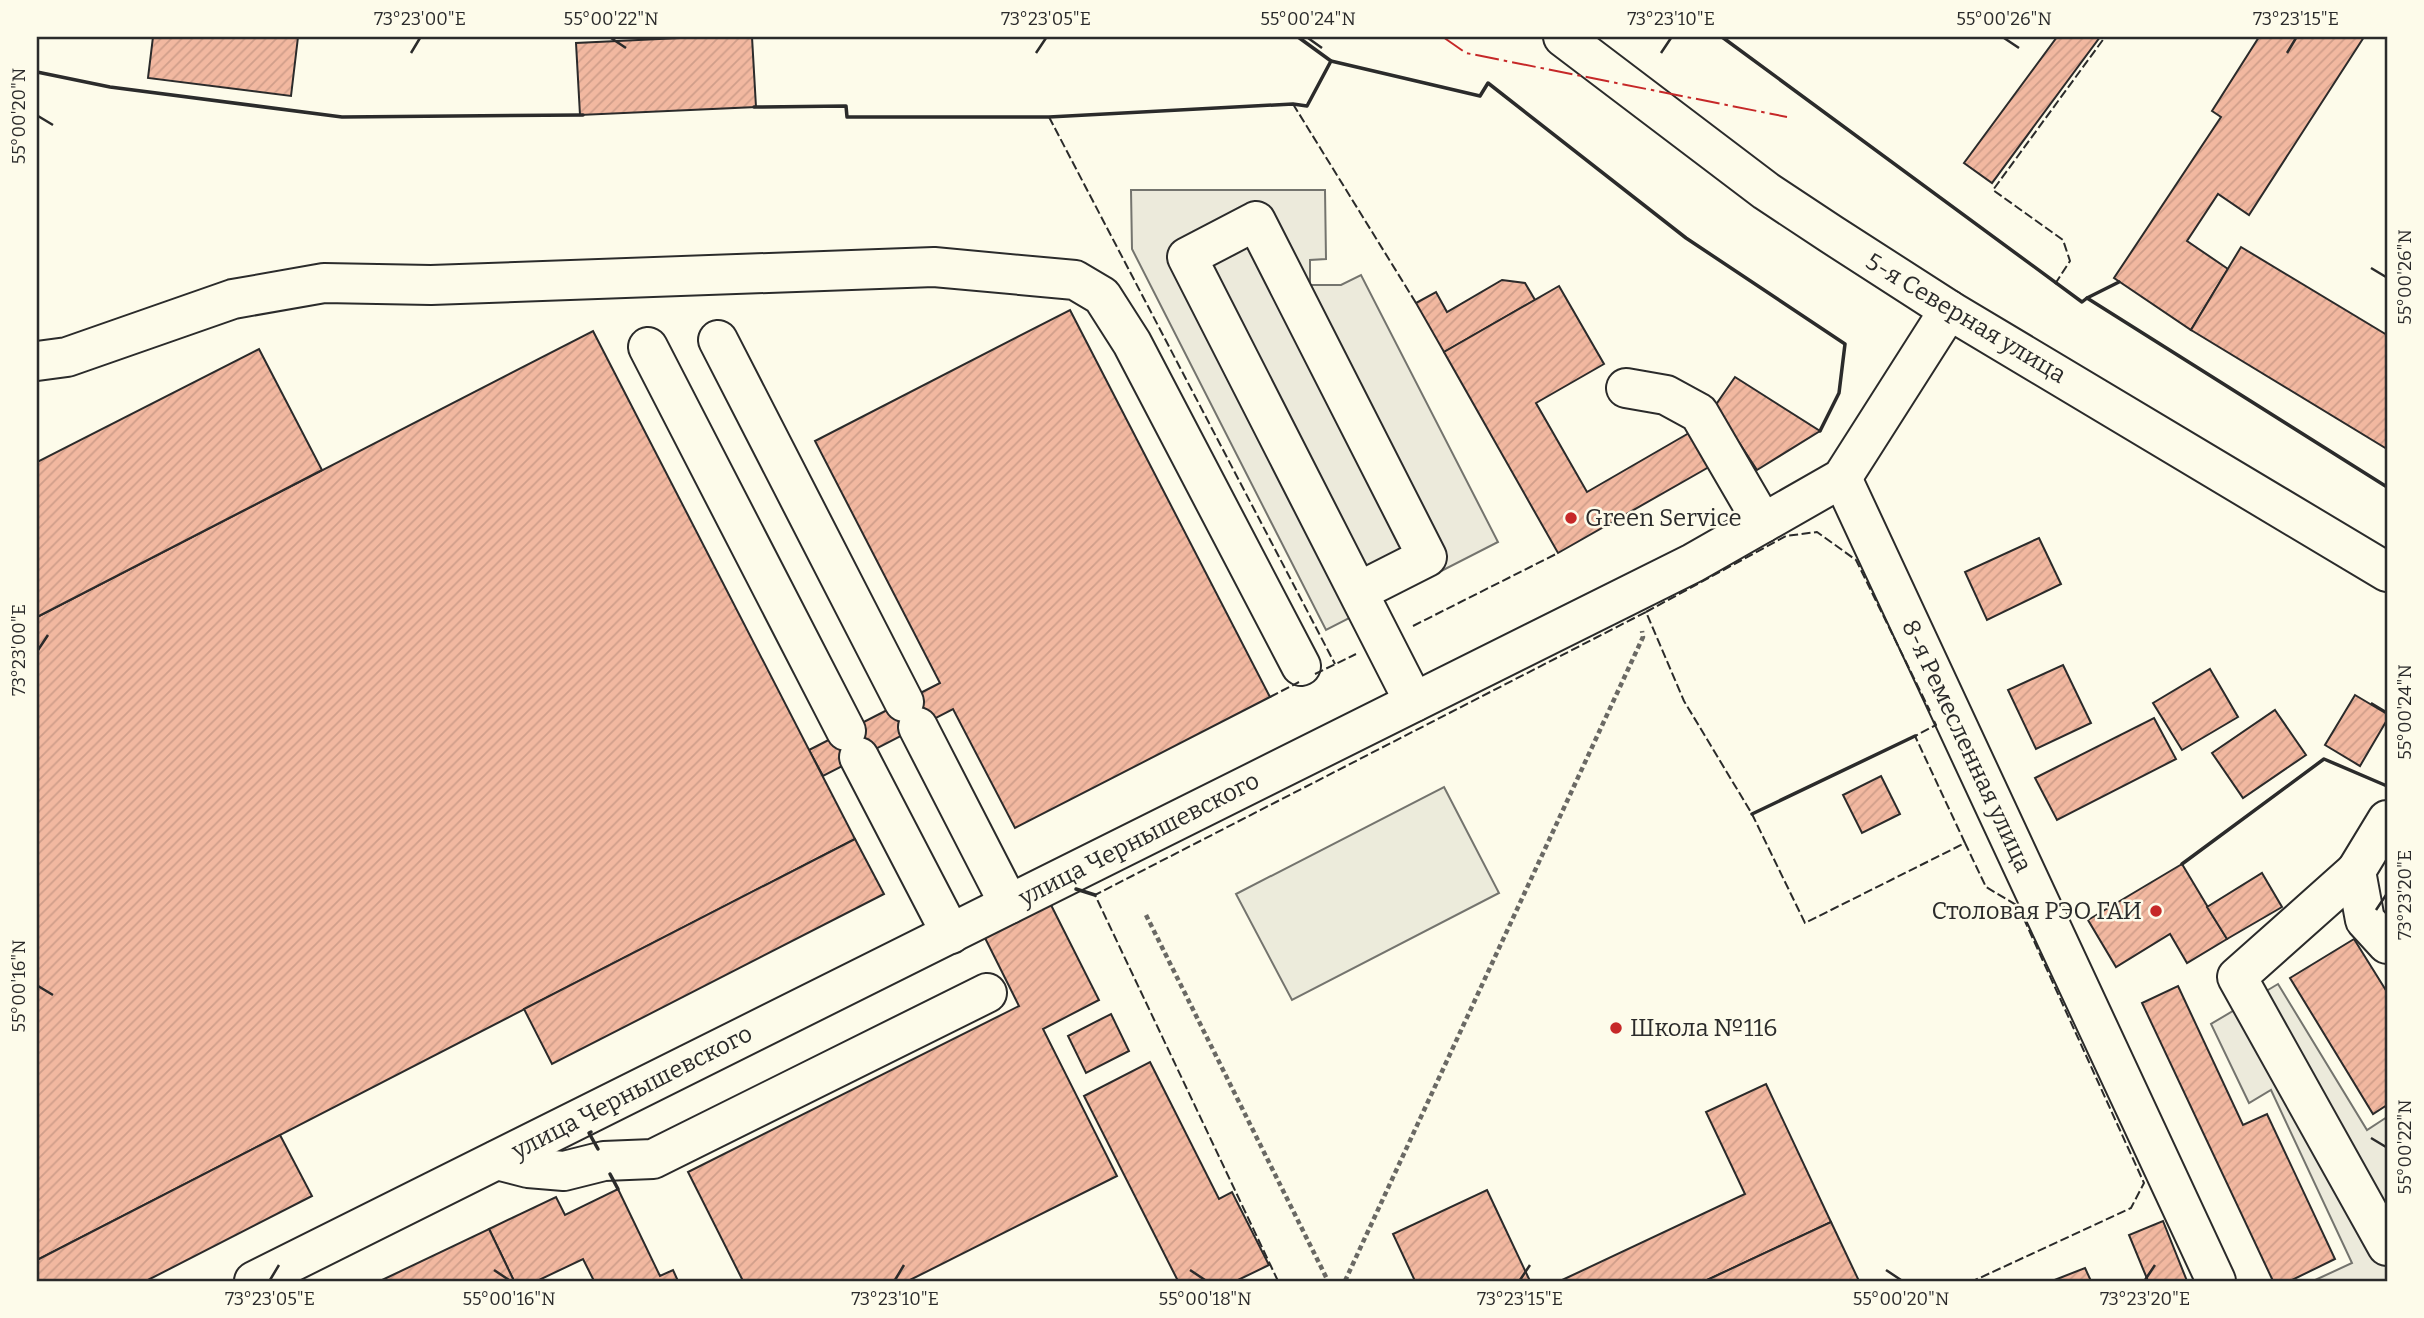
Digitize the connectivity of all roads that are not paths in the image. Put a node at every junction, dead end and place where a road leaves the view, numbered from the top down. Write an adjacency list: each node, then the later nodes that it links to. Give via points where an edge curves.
1 (1563, 37): 2 (street, 5-я Северная улица, via 1766,191)
2 (1949, 310): 7 (street, улица Чернышевского); 9 (street, 5-я Северная улица)
3 (718, 340): 15 (street)
4 (648, 347): 16 (street)
5 (37, 360): 11 (street, via 67,357 233,299 324,284 432,285 934,267 1075,280 1102,296 1132,343)
6 (1626, 388): 8 (street, via 1666,395 1699,413)
7 (1842, 478): 8 (street, улица Чернышевского); 22 (street, 8-я Ремесленная улица)
8 (1763, 523): 12 (street, улица Чернышевского, via 1693,563)
9 (2387, 572)
10 (1358, 592): 10 (street, via 1186,257 1256,221 1427,557); 12 (street)
11 (1301, 666)
12 (1414, 702): 15 (street, улица Чернышевского)
13 (2387, 820): 14 (street)
14 (2356, 871): 17 (street, via 2365,920); 20 (street, via 2237,977)
15 (1009, 904): 16 (street, улица Чернышевского)
16 (951, 933): 19 (street, улица Чернышевского)
17 (2387, 944)
18 (987, 993): 19 (street, via 653,1159 604,1161 564,1171)
19 (497, 1160): 21 (street, улица Чернышевского)
20 (2387, 1246)
21 (254, 1281)
22 (2216, 1281)

